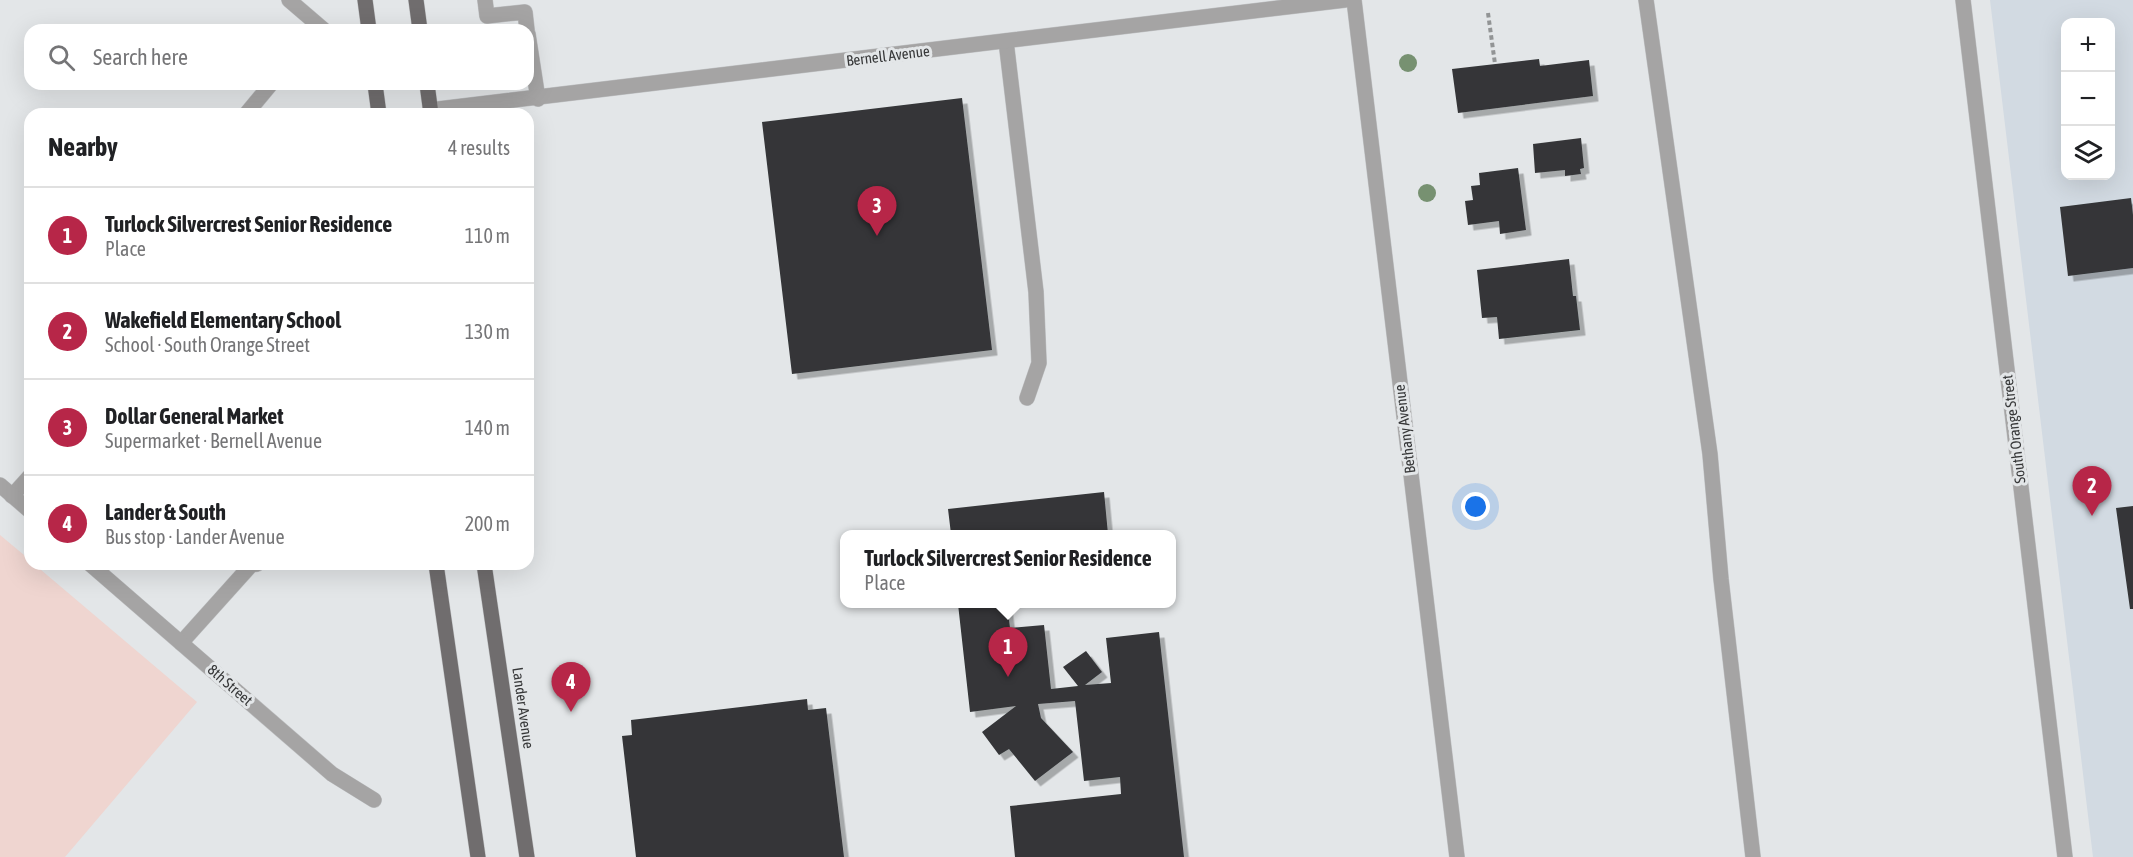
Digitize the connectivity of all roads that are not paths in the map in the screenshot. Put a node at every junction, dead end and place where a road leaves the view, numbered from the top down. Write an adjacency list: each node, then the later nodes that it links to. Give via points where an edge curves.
1 (289, 0): 9 (street)
2 (365, 0): 10 (main road)
3 (416, 0): 11 (main road)
4 (485, 0): 12 (street, via 487,16 525,12)
5 (1345, 0): 13 (street, Bernell Avenue)
6 (1354, 0): 35 (street, Bethany Avenue)
7 (1646, 0): 36 (street, via 1710,454)
8 (1963, 0): 37 (street, South Orange Street)
9 (315, 24)
10 (368, 24)
11 (419, 24)
12 (527, 24)
13 (1006, 41): 18 (street, Bernell Avenue); 23 (street, via 1036,292 1038,363)
14 (534, 72): 18 (street)
15 (266, 90): 19 (street)
16 (376, 90): 20 (main road)
17 (428, 90): 21 (main road)
18 (538, 99): 22 (street, Bernell Avenue)
19 (251, 108)
20 (378, 108)
21 (430, 108)
22 (464, 108)
23 (1027, 398)
24 (24, 480): 25 (street)
25 (6, 491): 26 (street)
26 (24, 507)
27 (97, 570): 31 (street, 8th Street)
28 (247, 570): 31 (street)
29 (437, 570): 33 (main road)
30 (485, 570): 34 (main road, Lander Avenue)
31 (181, 643): 32 (street, 8th Street, via 332,774)
32 (374, 800)
33 (478, 857)
34 (527, 857)
35 (1457, 857)
36 (1753, 857)
37 (2064, 857)

